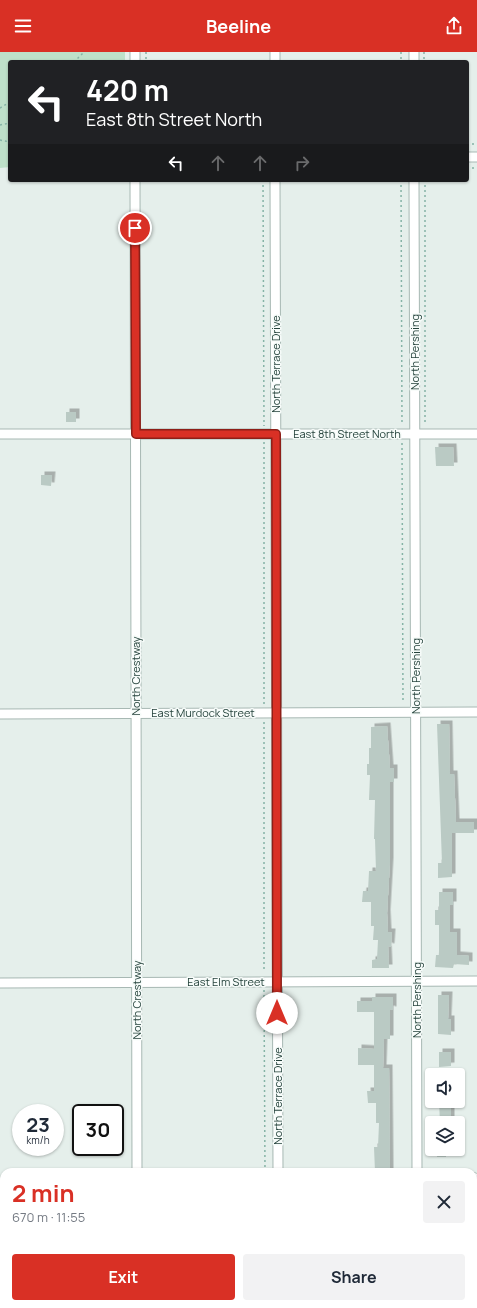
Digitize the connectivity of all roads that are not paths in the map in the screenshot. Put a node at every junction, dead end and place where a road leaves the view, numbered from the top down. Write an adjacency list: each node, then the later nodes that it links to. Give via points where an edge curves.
1 (135, 182): 5 (street, North Crestway)
2 (275, 182): 6 (street, North Terrace Drive)
3 (414, 182): 7 (street, North Pershing)
4 (0, 434): 5 (street, East 8th Street North)
5 (136, 434): 6 (street, East 8th Street North); 13 (street, North Crestway)
6 (276, 434): 7 (street, East 8th Street North); 11 (street, North Terrace Drive)
7 (415, 434): 8 (street, East 8th Street North); 9 (street, North Pershing)
8 (477, 434)
9 (416, 712): 10 (street, East Murdock Street); 11 (street, East Murdock Street); 14 (street, North Pershing)
10 (477, 712)
11 (276, 713): 13 (street, East Murdock Street); 17 (street, North Terrace Drive)
12 (0, 714): 13 (street, East Murdock Street)
13 (136, 714): 16 (street, North Crestway)
14 (417, 981): 15 (street, East Elm Street); 17 (street, East Elm Street); 21 (street, North Pershing)
15 (477, 981)
16 (137, 982): 17 (street, East Elm Street); 18 (street, East Elm Street); 19 (street, North Crestway)
17 (277, 982): 20 (street, North Terrace Drive)
18 (0, 983)
19 (137, 1168)
20 (278, 1168)
21 (417, 1168)

